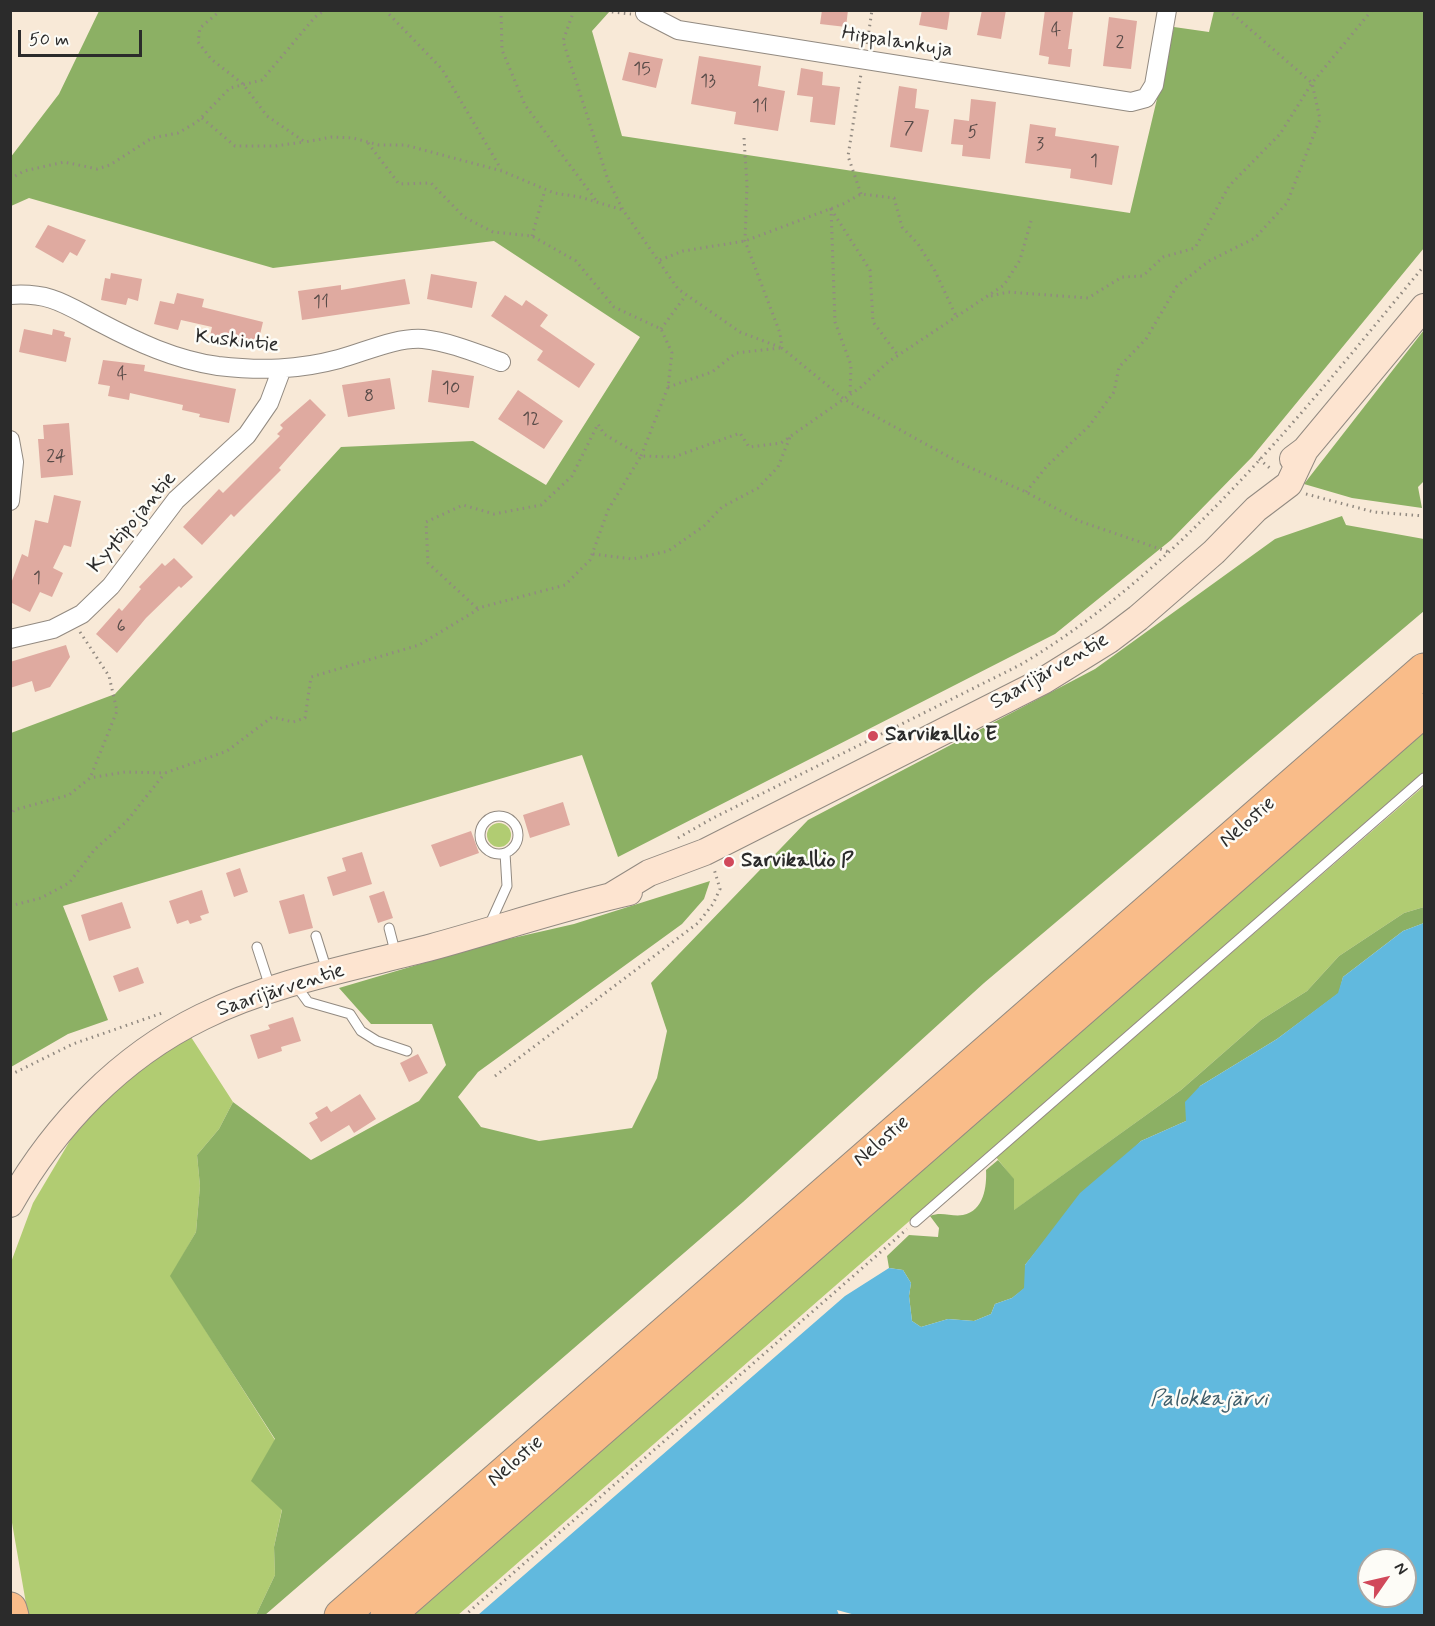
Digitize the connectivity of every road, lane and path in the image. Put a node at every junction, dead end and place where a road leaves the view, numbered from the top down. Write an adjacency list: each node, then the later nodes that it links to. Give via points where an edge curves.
1 (220, 10): 14 (path, via 200,28 198,42 211,59)
2 (325, 10): 14 (path, via 262,80)
3 (385, 10): 19 (path, via 442,69)
4 (501, 10): 23 (path, via 502,50 525,105)
5 (574, 10): 25 (path, via 563,41 608,180)
6 (594, 10): 11 (path)
7 (872, 10): 12 (path)
8 (1167, 10): 12 (street, Hippalankuja, via 1154,84 1146,98 1131,102)
9 (1228, 10): 13 (path)
10 (1372, 10): 13 (path)
11 (645, 13): 12 (street, Hippalankuja, via 678,30)
12 (864, 60): 22 (path, via 848,156)
13 (1312, 83): 33 (path, via 1280,134 1229,186 1195,248 1163,257 1143,276 1122,277 1088,298 1008,292); 48 (path, via 1320,119 1287,203 1255,238 1209,261 1177,286 1146,339 1119,367 1114,392 1089,426)
14 (243, 84): 15 (path, via 230,88); 17 (path, via 267,116)
15 (202, 118): 17 (path, via 235,146 275,147); 20 (path, via 178,133 152,138 110,165 97,169 64,162 24,171)
16 (744, 138): 28 (path)
17 (305, 142): 18 (path, via 332,137)
18 (368, 143): 19 (path, via 405,145); 27 (path, via 399,184 431,183 464,217 492,232)
19 (502, 171): 21 (path)
20 (10, 179)
21 (545, 190): 23 (path); 27 (path)
22 (861, 194): 24 (path); 35 (path, via 894,198 902,228 935,271)
23 (599, 204): 25 (path)
24 (831, 208): 28 (path); 38 (path, via 870,270 873,322); 42 (path, via 835,322 851,365)
25 (623, 210): 29 (path)
26 (1031, 221): 33 (path, via 1020,260 1004,285)
27 (532, 236): 36 (path, via 576,261 614,307)
28 (745, 241): 29 (path, via 683,251); 37 (path, via 780,333)
29 (660, 260): 32 (path, via 678,290)
30 (1425, 266): 47 (path)
31 (10, 294): 40 (street, Kuskintie, via 30,293 65,302 164,353 218,366)
32 (686, 295): 36 (path); 37 (path, via 740,332)
33 (988, 296): 35 (path)
34 (1425, 307): 47 (main road, Saarijärventie, via 1305,450)
35 (956, 316): 38 (path)
36 (661, 329): 41 (path, via 672,353)
37 (782, 348): 41 (path, via 736,353 712,372); 43 (path)
38 (898, 356): 42 (path)
39 (501, 362): 40 (street, Kuskintie, via 453,345 421,339)
40 (280, 371): 54 (street, Kyytipojantie, via 269,403 247,435 176,500 111,586)
41 (668, 387): 46 (path)
42 (850, 395): 43 (path)
43 (844, 399): 44 (path); 48 (path, via 962,464)
44 (791, 435): 46 (path, via 781,443 749,447 740,433 674,457); 52 (path, via 778,466 758,488 722,507 704,526 668,551 633,559)
45 (10, 440): 49 (street, via 14,462)
46 (641, 456): 52 (path, via 608,510); 53 (path, via 604,434 598,424 572,476 541,505 494,514 463,505 426,522 428,563)
47 (1274, 472): 50 (path, via 1296,492 1374,512); 51 (path); 62 (main road, Saarijärventie, via 1256,509 1214,552 1138,618 1075,663)
48 (1026, 492): 51 (path, via 1079,521)
49 (10, 501)
50 (1425, 516)
51 (1169, 552): 62 (path, via 1059,642 713,818)
52 (592, 554): 53 (path, via 565,585)
53 (478, 609): 58 (path, via 419,645 311,677 305,718 293,722 272,717 227,751)
54 (72, 619): 55 (street, Kyytipojantie, via 53,629); 59 (path, via 109,676 117,711)
55 (10, 639)
56 (1425, 670): 80 (highway, Nelostie)
57 (1425, 710): 81 (highway, Nelostie)
58 (165, 772): 59 (path, via 125,772); 64 (path, via 126,822 95,849 69,883 41,898)
59 (90, 778): 61 (path, via 69,795 14,810)
60 (1425, 778): 77 (lane)
61 (10, 817)
62 (688, 851): 66 (main road, Saarijärventie, via 611,896); 75 (path, via 718,877 720,889 698,923)
63 (505, 854): 63 (lane, via 517,841 515,824 500,816 490,818 479,837 490,852); 66 (lane, via 507,886)
64 (10, 906)
65 (389, 928): 69 (lane)
66 (487, 931): 69 (main road, Saarijärventie)
67 (316, 936): 70 (lane)
68 (257, 946): 71 (lane)
69 (396, 956): 70 (main road, Saarijärventie)
70 (328, 975): 71 (main road, Saarijärventie)
71 (283, 987): 73 (lane, via 308,1002 350,1014 361,1031); 76 (main road, Saarijärventie, via 187,1025 126,1065 62,1128)
72 (170, 1010): 74 (path, via 73,1044)
73 (407, 1051)
74 (10, 1075)
75 (495, 1076)
76 (12, 1197)
77 (915, 1222): 82 (path)
78 (10, 1609): 79 (highway)
79 (12, 1616)
80 (341, 1616)
81 (387, 1616)
82 (464, 1616)

